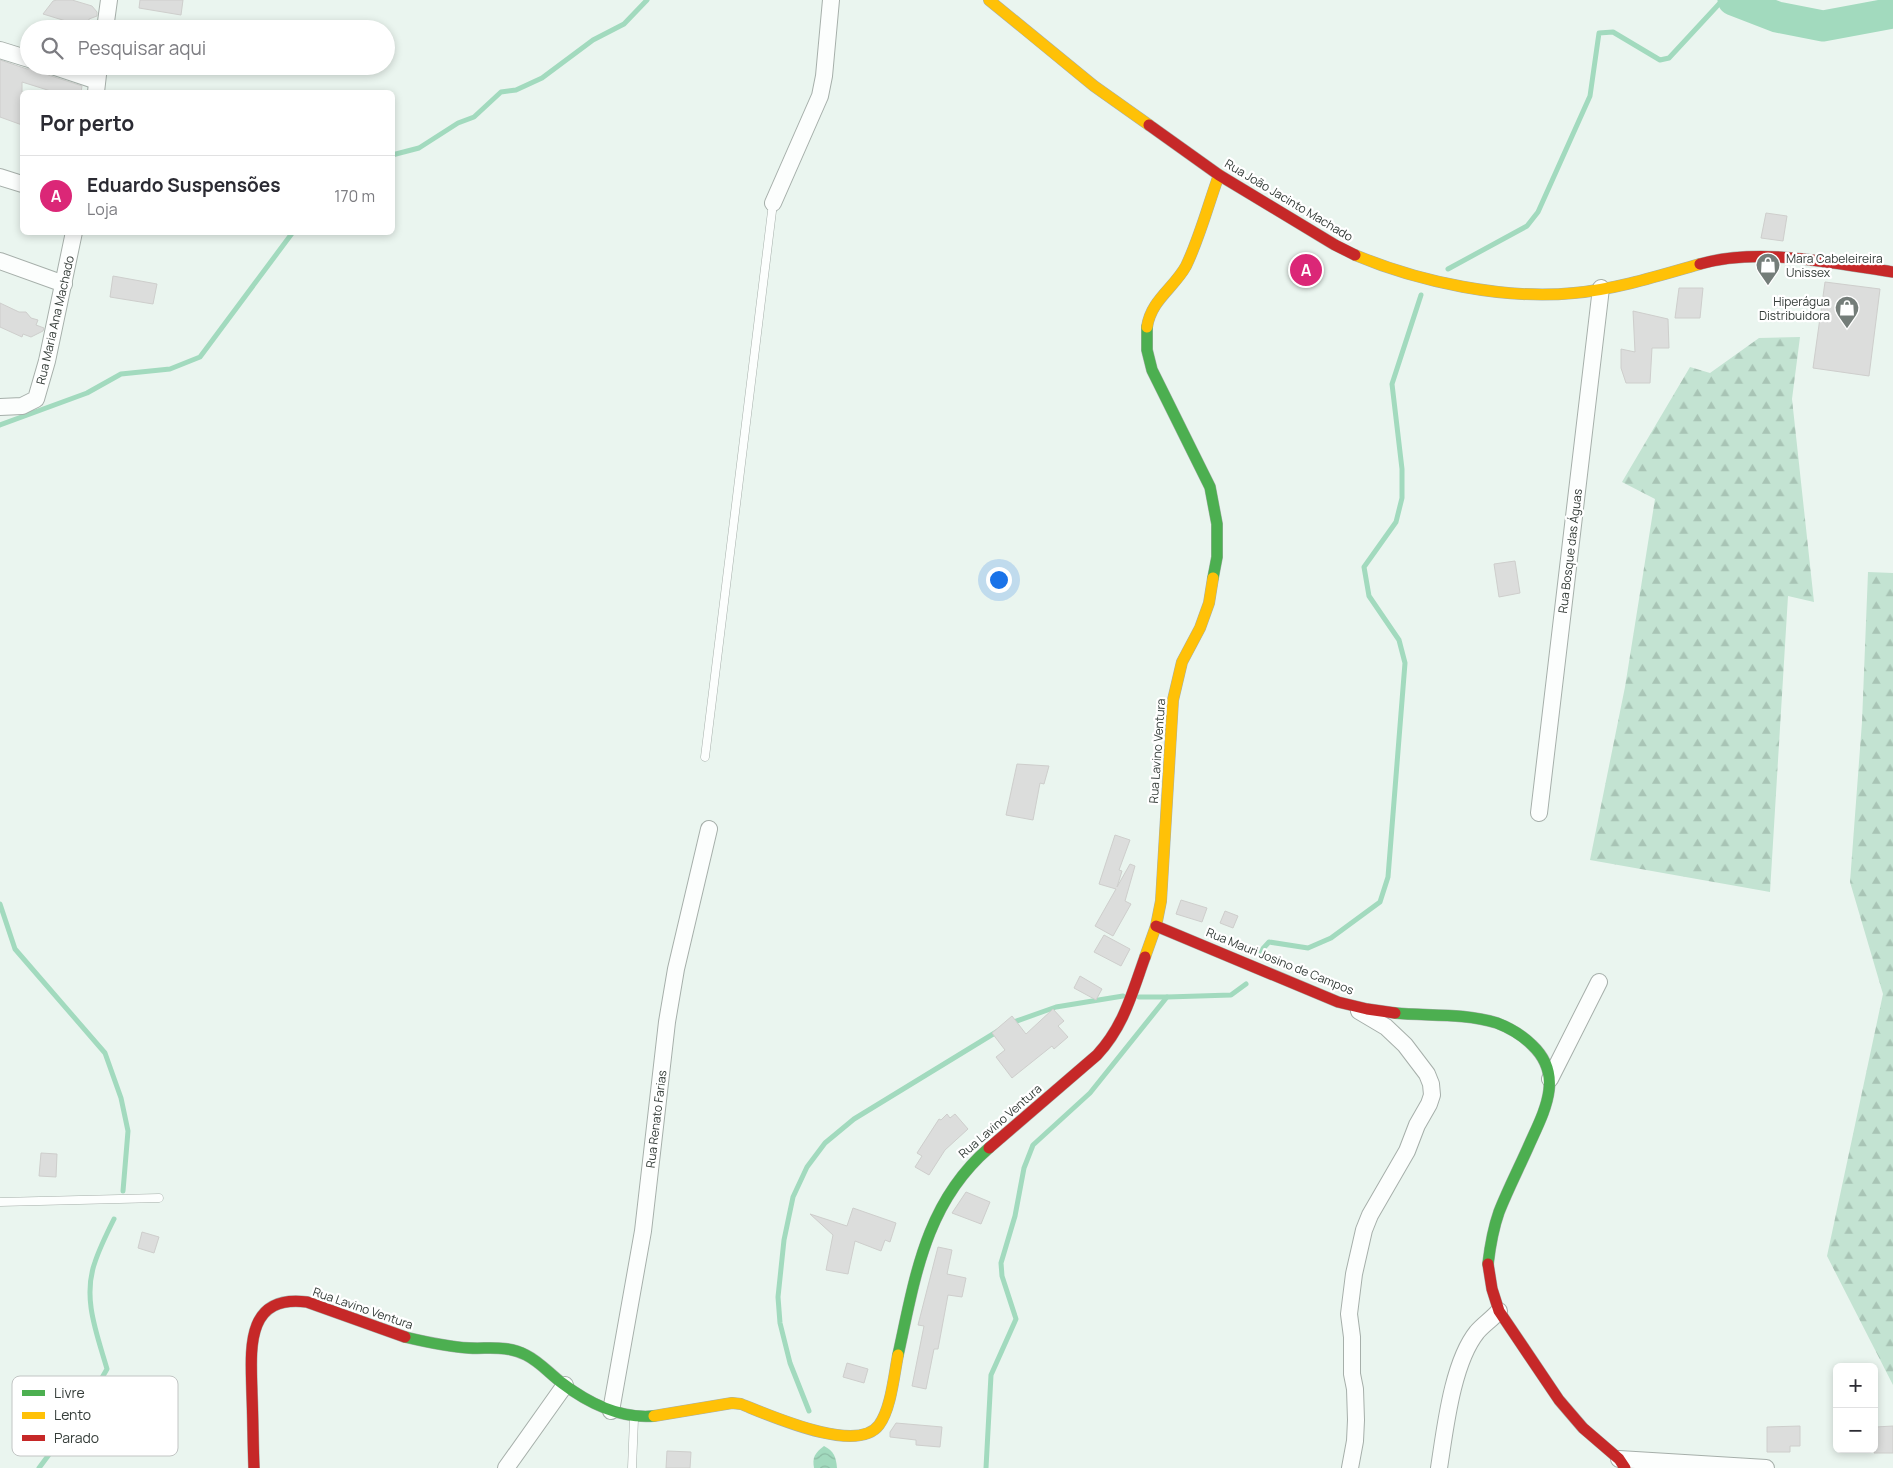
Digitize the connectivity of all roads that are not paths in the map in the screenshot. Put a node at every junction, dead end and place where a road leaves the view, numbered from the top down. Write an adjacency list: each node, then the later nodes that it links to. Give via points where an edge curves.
1 (108, 0): 4 (street)
2 (831, 0): 12 (street, via 820,96)
3 (989, 0): 9 (street, Rua João Jacinto Machado, via 1094,86)
4 (105, 20)
5 (0, 50): 6 (street)
6 (20, 56)
7 (81, 75): 8 (street)
8 (97, 80)
9 (1219, 176): 17 (street, Rua João Jacinto Machado, via 1335,245 1413,275 1477,290 1527,294 1576,293); 22 (street, Rua Lavino Ventura, via 1187,263 1152,308 1145,334 1152,370 1208,481 1217,524 1217,557 1209,603 1182,662 1174,700)
10 (0, 177): 11 (street)
11 (20, 183)
12 (773, 203): 19 (lane)
13 (73, 235): 16 (street, Rua Maria Ana Machado)
14 (0, 261): 16 (street)
15 (1893, 272): 17 (street, Rua João Jacinto Machado, via 1808,260 1747,256 1706,262 1632,283)
16 (64, 284): 18 (street, Rua Maria Ana Machado, via 36,399 22,406)
17 (1601, 288): 20 (street, Rua Bosque das Águas)
18 (0, 407)
19 (705, 757)
20 (1539, 813)
21 (708, 829): 30 (street, Rua Renato Farias, via 667,1022 643,1231)
22 (1156, 926): 24 (street, Rua Mauri Josino de Campos); 31 (street, Rua Lavino Ventura, via 1124,1017 1109,1042 976,1158 959,1176 944,1200 920,1256 888,1404 875,1429 858,1436 838,1435 732,1402 674,1414)
23 (1599, 982): 25 (street)
24 (1346, 1004): 25 (street, Rua Mauri Josino de Campos, via 1401,1013 1465,1017 1508,1028 1539,1052); 36 (street, via 1400,1038 1427,1074 1432,1096 1407,1151 1370,1215 1354,1274 1348,1314 1355,1390 1355,1441)
25 (1550, 1079): 28 (street, Rua Mauri Josino de Campos, via 1550,1096 1499,1213 1490,1247 1488,1267)
26 (159, 1198): 27 (lane)
27 (0, 1202)
28 (1499, 1311): 32 (street, Rua Mauri Josino de Campos, via 1559,1400 1583,1428); 37 (street, via 1476,1333 1456,1378 1446,1417)
29 (565, 1385): 30 (street, Rua Lavino Ventura); 33 (street, Rua Lavino Ventura, via 516,1350 416,1341 313,1304 282,1302 264,1314 257,1324 252,1343); 34 (street)
30 (611, 1411): 31 (street, Rua Lavino Ventura)
31 (634, 1417): 35 (lane)
32 (1622, 1464): 38 (street)
33 (254, 1468)
34 (506, 1468)
35 (632, 1468)
36 (1350, 1468)
37 (1439, 1468)
38 (1766, 1468)

